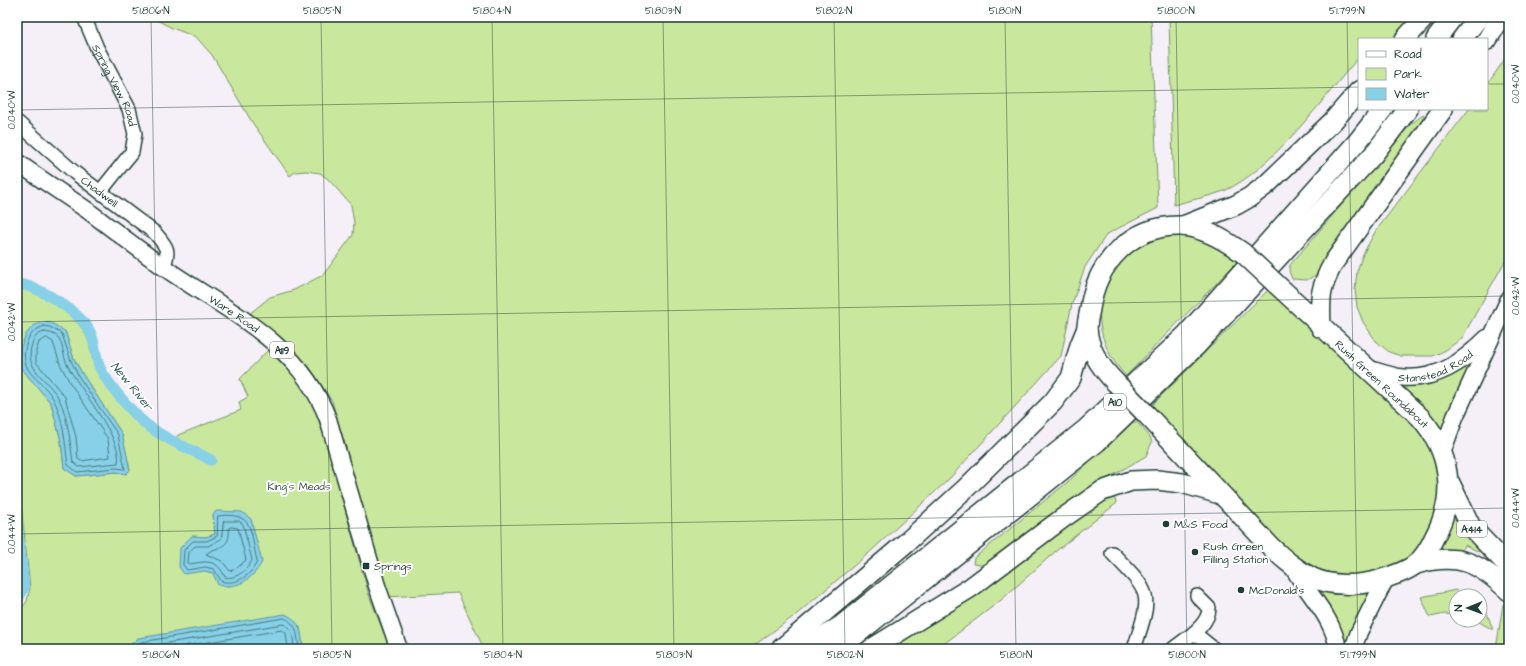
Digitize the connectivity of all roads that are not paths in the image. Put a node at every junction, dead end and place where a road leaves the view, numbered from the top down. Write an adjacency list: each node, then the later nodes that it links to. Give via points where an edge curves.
1 (84, 17): 16 (street, Spring View Road, via 129,109 135,134 134,146 129,157)
2 (1425, 17): 6 (highway)
3 (1453, 17): 7 (highway)
4 (1479, 17): 8 (highway)
5 (1501, 17): 9 (highway)
6 (1407, 38)
7 (1437, 38)
8 (1463, 38)
9 (1488, 38)
10 (1358, 92): 17 (highway, via 1332,122 1266,185 1236,206)
11 (1382, 110): 37 (highway, A10, via 1358,141 1186,335 1086,429 842,625)
12 (1407, 110): 38 (highway, A10, via 1373,155 1195,347 1097,442 852,638)
13 (1442, 110): 21 (highway, via 1325,278 1320,298)
14 (17, 122): 16 (street, Chadwell)
15 (17, 162): 18 (main road, Ware Road / A119)
16 (100, 192): 18 (street, Chadwell, via 155,233 166,246 168,257)
17 (1183, 226): 20 (highway, Rush Green Roundabout, via 1166,227 1141,235 1116,252 1099,275 1093,290); 21 (highway, Rush Green Roundabout, bridge, via 1217,236 1243,254)
18 (163, 267): 35 (main road, Ware Road / A119, via 271,339 311,383 328,420 377,586)
19 (1509, 299): 22 (main road, Stanstead Road)
20 (1087, 328): 26 (highway, Rush Green Roundabout, bridge, via 1095,356 1116,383); 36 (highway, via 1071,378 1053,402 920,530)
21 (1321, 328): 23 (highway, Rush Green Roundabout)
22 (1496, 328): 23 (main road, Stanstead Road, via 1460,362 1429,376 1399,376); 24 (main road, Stanstead Road, via 1455,417)
23 (1365, 367): 24 (highway, Rush Green Roundabout, via 1420,417 1436,438)
24 (1442, 453): 25 (highway, Rush Green Roundabout)
25 (1449, 482): 28 (highway, Rush Green Roundabout, via 1446,513 1440,528 1425,555); 30 (highway, A414, via 1471,527)
26 (1221, 495): 29 (highway, Rush Green Roundabout); 39 (highway, via 1182,483 1157,480 1131,481 1102,491 970,588)
27 (1112, 553): 40 (street, via 1140,582 1146,593 1147,604)
28 (1416, 564): 31 (highway, Rush Green Roundabout); 32 (highway, via 1436,558 1460,560 1484,570)
29 (1292, 566): 31 (highway, Rush Green Roundabout, via 1314,578 1340,584 1358,584); 43 (main road, via 1326,614)
30 (1509, 567)
31 (1386, 578): 44 (main road)
32 (1509, 591)
33 (1197, 596): 34 (street, via 1209,608 1209,613)
34 (1194, 633): 41 (street); 42 (street)
35 (399, 649)
36 (781, 649)
37 (805, 649)
38 (834, 649)
39 (871, 649)
40 (1134, 649)
41 (1173, 649)
42 (1214, 649)
43 (1338, 649)
44 (1353, 649)

